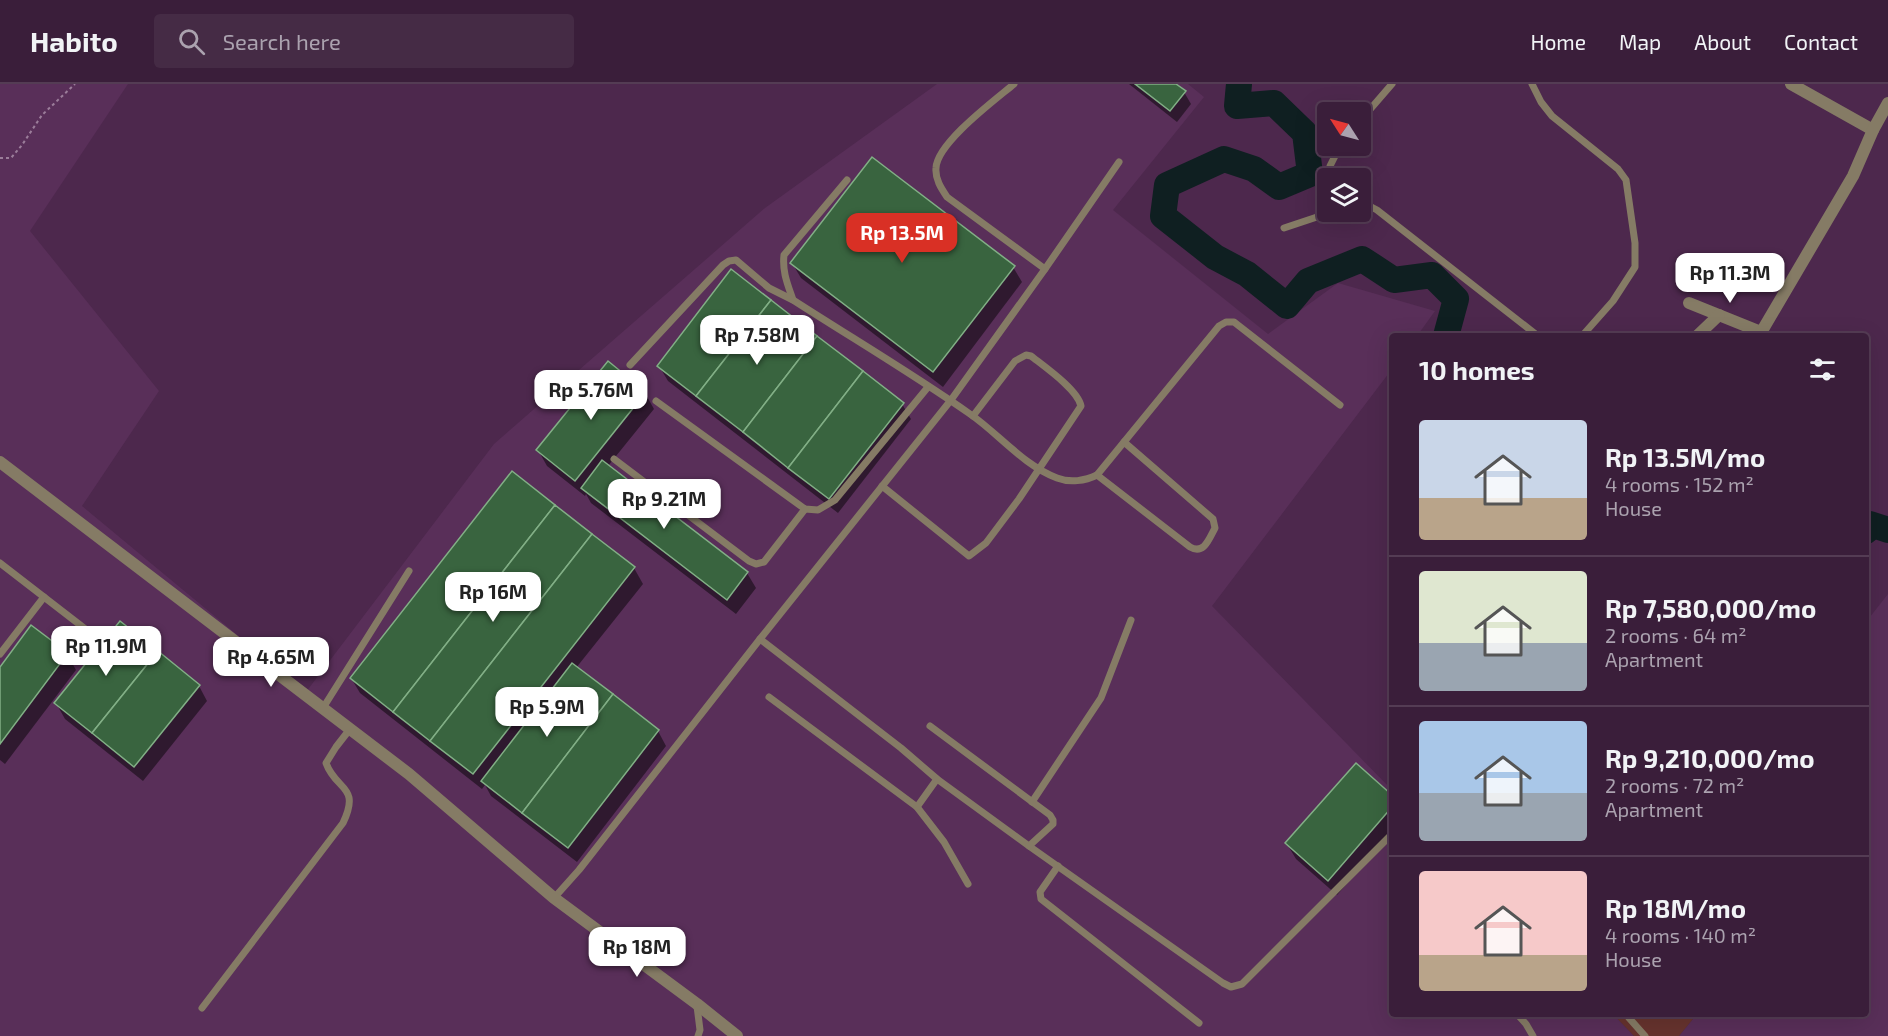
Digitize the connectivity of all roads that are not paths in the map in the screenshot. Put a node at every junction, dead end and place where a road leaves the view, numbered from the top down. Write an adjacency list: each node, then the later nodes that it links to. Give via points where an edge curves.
1 (1014, 84): 13 (lane, via 964,126 935,166 938,183 947,197)
2 (1392, 84): 6 (lane)
3 (1532, 84): 18 (lane, via 1552,116 1618,169 1626,180 1635,267 1613,301)
4 (1791, 84): 7 (street)
5 (1888, 103): 7 (street)
6 (1371, 108)
7 (1873, 130): 21 (street, via 1853,176)
8 (1119, 162): 13 (lane)
9 (847, 180): 14 (lane, via 784,255 785,277)
10 (1371, 207): 17 (lane)
11 (1317, 217): 12 (lane)
12 (1284, 228)
13 (1046, 269): 24 (lane)
14 (793, 300): 22 (lane, via 769,288 736,260 729,261); 23 (lane)
15 (1689, 303): 16 (street)
16 (1719, 315): 19 (street); 20 (street)
17 (1534, 333)
18 (1585, 333)
19 (1700, 333)
20 (1758, 333)
21 (1761, 333)
22 (630, 365)
23 (928, 387): 24 (lane); 34 (lane, via 835,500 818,510)
24 (951, 400): 27 (lane); 33 (lane)
25 (656, 401): 34 (lane)
26 (1340, 405): 28 (lane, via 1234,322 1226,322)
27 (973, 416): 31 (lane); 31 (lane, via 1016,361 1032,356 1080,401)
28 (1124, 442): 32 (lane); 32 (lane, via 1213,519 1215,528 1207,543 1199,550 1190,547)
29 (614, 459): 34 (lane, via 756,564 765,562)
30 (1, 465): 43 (street)
31 (1040, 469): 32 (lane, via 1059,479 1087,481); 33 (lane, via 986,543 969,556)
32 (1097, 475)
33 (882, 486): 40 (lane)
34 (805, 509)
35 (0, 563): 37 (lane)
36 (409, 571): 43 (lane)
37 (44, 597): 39 (lane); 41 (lane)
38 (1131, 620): 47 (lane, via 1101,698)
39 (97, 638)
40 (760, 639): 46 (lane); 53 (lane)
41 (0, 654)
42 (769, 697): 48 (lane)
43 (322, 708): 45 (street)
44 (930, 726): 47 (lane)
45 (350, 729): 53 (street); 55 (lane, via 326,763 350,798 343,822)
46 (937, 779): 48 (lane); 50 (lane)
47 (1032, 802): 50 (lane, via 1053,824)
48 (917, 807): 52 (lane, via 944,842)
49 (1389, 837): 51 (lane, via 1242,984 1231,987)
50 (1029, 846): 51 (lane)
51 (1058, 866): 58 (lane, via 1040,892 1041,899)
52 (968, 884)
53 (554, 898): 54 (street)
54 (697, 1004): 59 (lane); 60 (street)
55 (202, 1008)
56 (1520, 1017): 61 (lane)
57 (1629, 1018): 62 (lane)
58 (1199, 1023)
59 (698, 1036)
60 (737, 1036)
61 (1533, 1036)
62 (1645, 1036)

